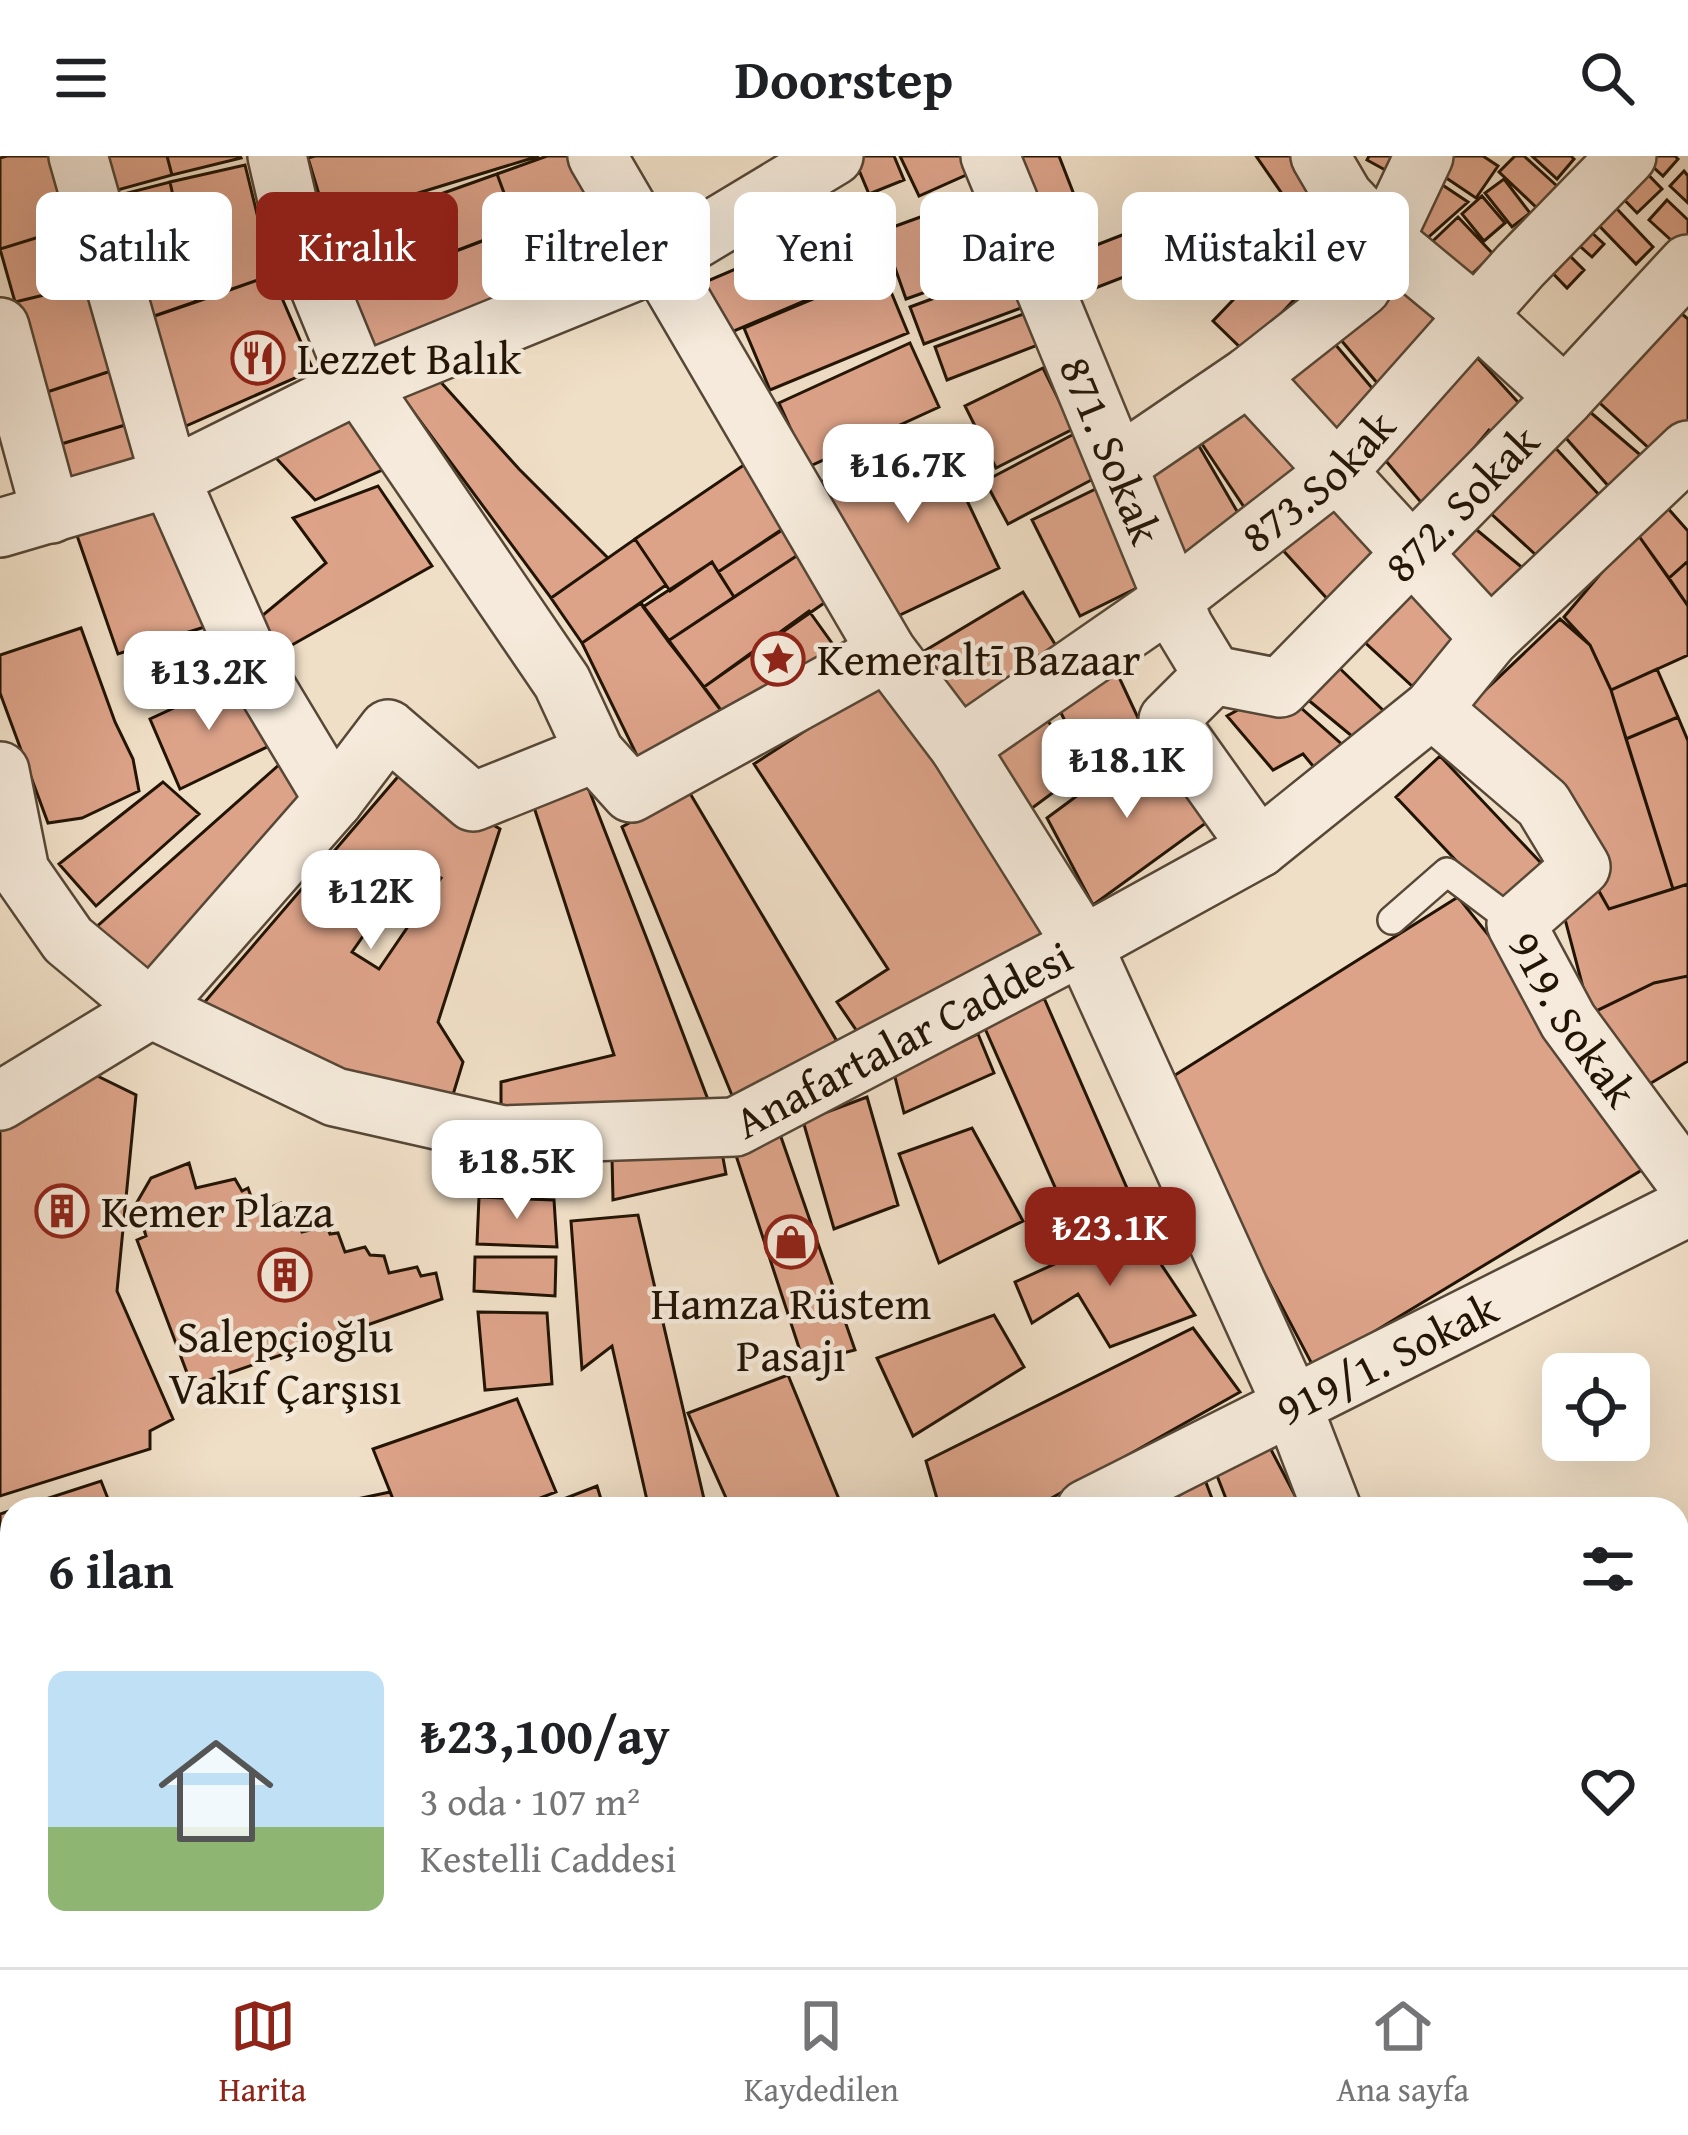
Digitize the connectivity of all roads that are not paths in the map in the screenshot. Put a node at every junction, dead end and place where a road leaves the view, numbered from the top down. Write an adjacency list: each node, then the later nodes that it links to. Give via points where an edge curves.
1 (78, 156): 26 (street)
2 (277, 156): 21 (street, via 292,221)
3 (597, 156): 9 (street)
4 (834, 156): 12 (street)
5 (990, 156): 23 (street, 871. Sokak)
6 (1321, 156): 10 (street)
7 (1424, 156): 11 (street)
8 (1628, 156): 18 (street, 873.Sokak)
9 (618, 192)
10 (1342, 192)
11 (1406, 192)
12 (710, 231)
13 (1409, 259): 18 (street)
14 (1688, 264): 22 (street, 872. Sokak)
15 (565, 300): 21 (street)
16 (680, 300): 31 (street)
17 (1345, 300): 20 (street)
18 (1477, 316): 22 (street); 25 (street, 873.Sokak)
19 (0, 327): 27 (street)
20 (1249, 376): 23 (street); 25 (street)
21 (358, 384): 26 (street); 35 (street, via 562,682)
22 (1564, 398): 28 (street, 872. Sokak)
23 (1118, 465): 29 (street, 871. Sokak)
24 (1682, 469): 30 (street, Anafartalar Caddesi)
25 (1336, 472): 28 (street); 29 (street, 873.Sokak)
26 (170, 478): 27 (street); 37 (street, via 251,662)
27 (25, 521)
28 (1412, 553): 30 (street); 32 (street, 872. Sokak, via 1280,688)
29 (1173, 599): 32 (street, 871. Sokak); 34 (street, 873.Sokak)
30 (1490, 638): 33 (street, Anafartalar Caddesi)
31 (887, 652): 34 (street); 35 (street, via 631,794)
32 (1213, 675): 38 (street, via 1168,720)
33 (1432, 709): 38 (street, Anafartalar Caddesi); 41 (street, 919. Sokak, via 1543,804 1581,867)
34 (959, 747): 42 (street)
35 (595, 753): 37 (street, via 473,802 388,730)
36 (0, 771): 39 (street)
37 (334, 800): 43 (street)
38 (1259, 848): 42 (street, Anafartalar Caddesi)
39 (10, 874): 43 (street, Anafartalar Caddesi, via 68,940)
40 (1392, 920): 41 (lane, via 1447,872)
41 (1516, 924): 45 (street, 919. Sokak, via 1568,1021)
42 (1083, 945): 43 (street, Anafartalar Caddesi, via 735,1127 503,1136 335,1097); 47 (street)
43 (152, 1009): 44 (street)
44 (0, 1101)
45 (1688, 1184)
46 (1688, 1207): 47 (street, 919/1. Sokak)
47 (1292, 1405): 48 (street, 919/1. Sokak); 49 (street)
48 (1111, 1497)
49 (1327, 1497)

